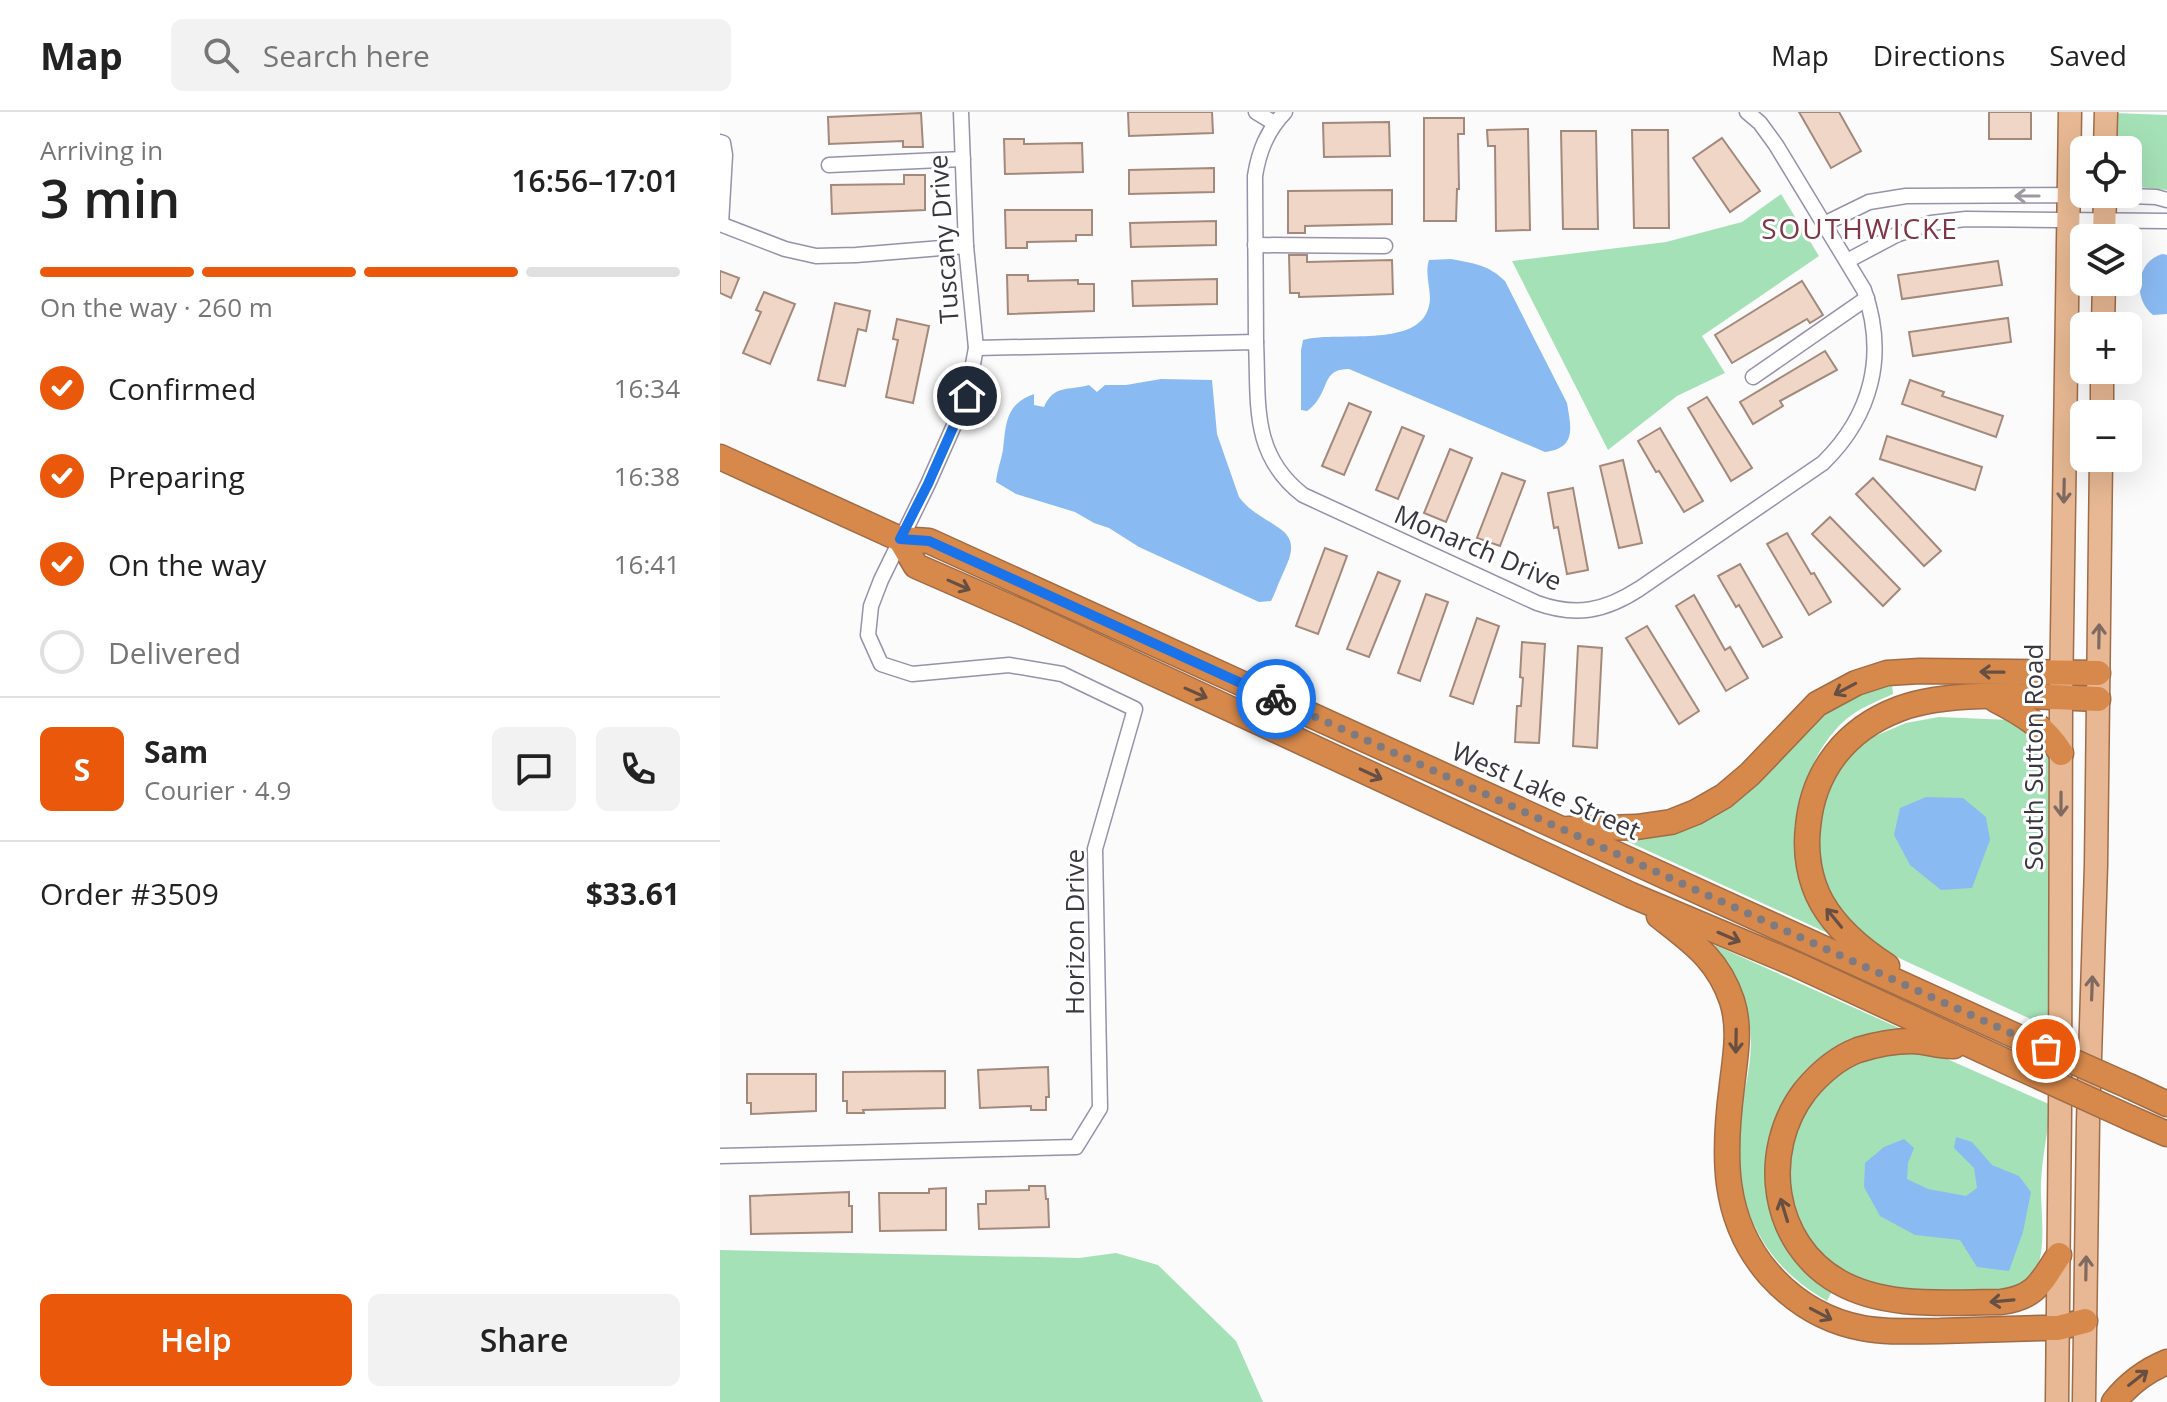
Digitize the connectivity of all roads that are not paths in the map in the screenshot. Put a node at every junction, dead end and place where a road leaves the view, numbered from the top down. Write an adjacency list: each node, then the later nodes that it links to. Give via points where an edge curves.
1 (961, 112): 10 (street, Tuscany Drive)
2 (1256, 112): 7 (street)
3 (1285, 112): 7 (street)
4 (1747, 112): 20 (street, Monarch Drive, via 1776,145)
5 (2070, 112): 13 (main road, South Sutton Road)
6 (2106, 112): 8 (main road)
7 (1274, 123): 23 (street, Monarch Drive, via 1258,154)
8 (2105, 136)
9 (720, 142): 19 (street, via 725,155)
10 (963, 159): 11 (street); 24 (street, Tuscany Drive)
11 (829, 165)
12 (1965, 196): 13 (street, one-way to 12); 16 (street); 20 (street, via 1869,202)
13 (2069, 196): 17 (main road, South Sutton Road)
14 (2142, 196): 15 (street)
15 (2167, 200)
16 (1966, 219): 17 (street); 26 (street, via 1896,235)
17 (2069, 221): 21 (street); 34 (main road, South Sutton Road, one-way to 34)
18 (2167, 221): 22 (street)
19 (720, 224): 24 (street, via 816,256)
20 (1824, 224): 26 (street, Monarch Drive)
21 (2081, 224)
22 (2142, 225)
23 (1255, 245): 25 (street); 28 (street, Monarch Drive)
24 (966, 246): 29 (street, Tuscany Drive)
25 (1385, 246)
26 (1847, 261): 27 (street, Monarch Drive)
27 (1867, 298): 28 (street, Monarch Drive, via 1875,344 1871,384 1852,430 1838,448 1622,600 1575,611 1537,603 1320,504 1287,483 1263,441); 30 (street)
28 (1256, 342): 29 (street)
29 (976, 348): 33 (street, Tuscany Drive, via 967,396)
30 (1753, 377)
31 (720, 457): 33 (highway, West Lake Street)
32 (2101, 472): 35 (main road, one-way to 32)
33 (900, 539): 40 (highway, West Lake Street, via 929,541); 41 (highway, West Lake Street, one-way to 41, via 916,566); 46 (street, Horizon Drive, via 871,606 868,635 881,664 912,674 1009,665 1062,674 1135,709 1095,849 1100,1108 1076,1147)
34 (2062, 673): 35 (highway); 37 (main road, South Sutton Road); 40 (highway, one-way to 40, via 1887,673 1817,704 1750,774 1696,812 1637,827)
35 (2098, 673): 38 (main road)
36 (1991, 697): 37 (highway); 39 (highway, via 2042,728); 42 (highway, one-way to 36, via 1868,953 1821,902 1806,846 1810,805 1838,750 1879,718 1925,702)
37 (2061, 698): 38 (highway); 39 (main road, South Sutton Road)
38 (2098, 699): 48 (main road, one-way to 38)
39 (2061, 753): 47 (main road, South Sutton Road, one-way to 47)
40 (1562, 829): 42 (highway, West Lake Street)
41 (1631, 895): 43 (highway, West Lake Street, one-way to 43); 49 (highway, one-way to 49, via 1703,951 1733,1003 1738,1039 1727,1146 1731,1200 1749,1247 1780,1286 1831,1320 1863,1328)
42 (1939, 1000): 44 (highway, West Lake Street, bridge)
43 (1972, 1046): 45 (highway, West Lake Street, bridge); 47 (highway, one-way to 43, via 2037,1289 2015,1300 1887,1299 1838,1282 1818,1267 1791,1231 1781,1207 1778,1154 1784,1128 1816,1077 1856,1051 1884,1044)
44 (2167, 1104)
45 (2167, 1134)
46 (720, 1156)
47 (2059, 1255): 49 (main road, South Sutton Road)
48 (2085, 1321): 49 (highway); 52 (main road)
49 (2058, 1328): 51 (main road, South Sutton Road)
50 (2167, 1362): 53 (highway, one-way to 50, via 2148,1370)
51 (2057, 1402)
52 (2084, 1402)
53 (2114, 1402)

